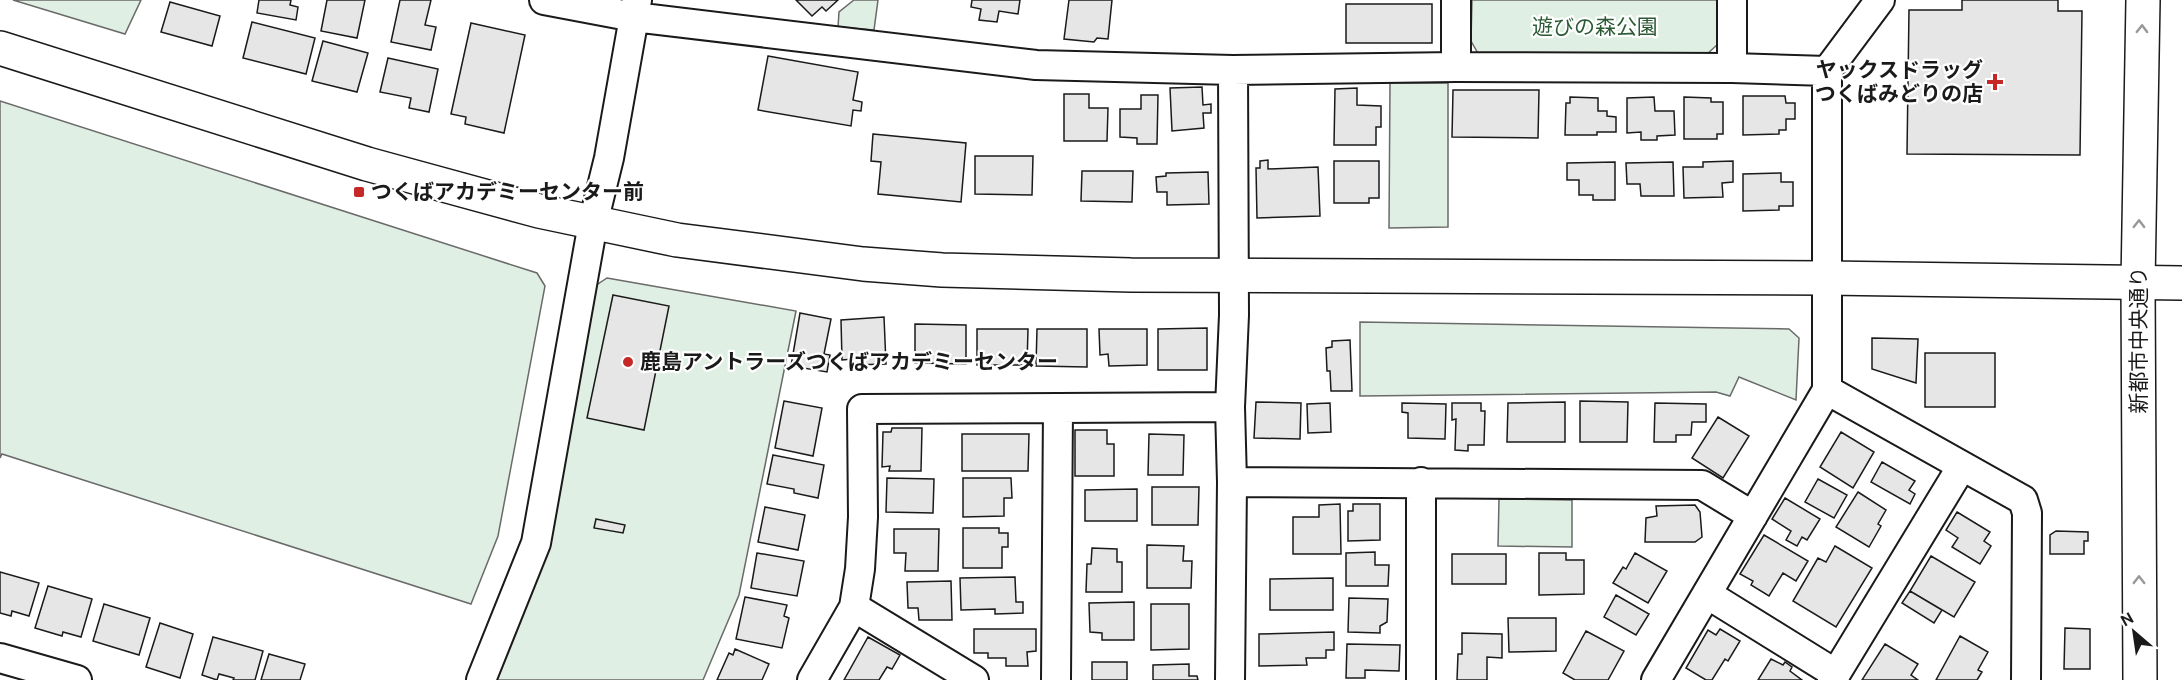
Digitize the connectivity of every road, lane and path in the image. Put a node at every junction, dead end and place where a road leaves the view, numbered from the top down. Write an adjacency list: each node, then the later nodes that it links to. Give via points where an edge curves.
1 (544, 0): 6 (street)
2 (1456, 0): 8 (street)
3 (1732, 0): 9 (street)
4 (1880, 0): 11 (street)
5 (2143, 0): 15 (street, 新都市中央通り, one-way to 5)
6 (635, 9): 10 (street, via 1036,65); 12 (street, via 609,158)
7 (0, 48): 12 (street, via 367,164)
8 (1456, 67): 9 (street); 10 (street)
9 (1732, 68): 11 (street)
10 (1233, 70): 13 (street)
11 (1827, 71): 14 (street)
12 (592, 223): 13 (street, via 677,240 863,264 1031,273); 29 (street, via 536,543)
13 (1232, 276): 14 (street); 18 (street)
14 (1827, 278): 15 (street); 17 (street)
15 (2138, 283): 16 (street); 37 (street, 新都市中央通り, one-way to 15)
16 (2182, 283)
17 (1827, 390): 20 (street); 23 (street)
18 (1230, 407): 19 (street); 21 (street)
19 (1058, 409): 25 (street, via 862,410 863,517); 32 (street)
20 (1962, 466): 27 (street); 36 (street, via 2023,500 2028,513)
21 (1232, 482): 22 (street); 33 (street)
22 (1421, 482): 23 (street, via 1702,485); 34 (street)
23 (1753, 516): 24 (street)
24 (1707, 594): 27 (street); 35 (street)
25 (854, 607): 30 (street); 31 (street)
26 (0, 658): 28 (street)
27 (1834, 677)
28 (77, 680)
29 (481, 680)
30 (812, 680)
31 (974, 680)
32 (1056, 680)
33 (1230, 680)
34 (1421, 680)
35 (1656, 680)
36 (2026, 680)
37 (2140, 680)

